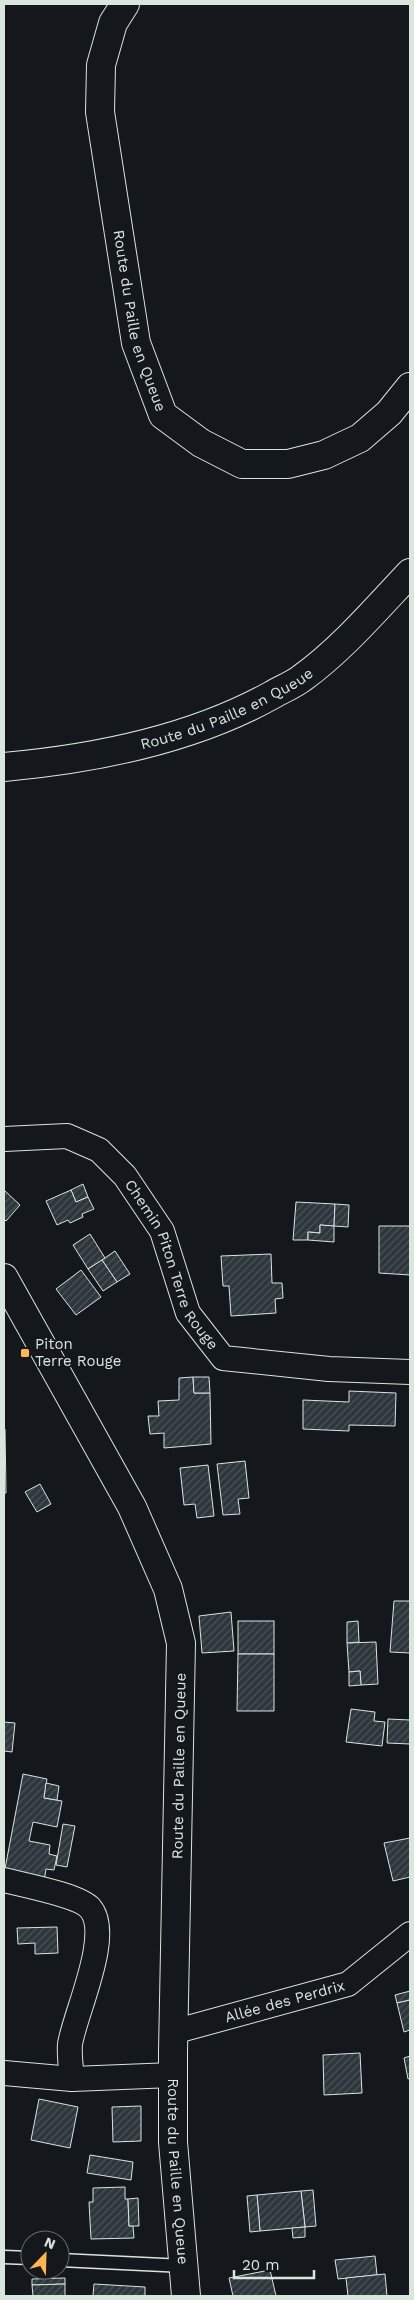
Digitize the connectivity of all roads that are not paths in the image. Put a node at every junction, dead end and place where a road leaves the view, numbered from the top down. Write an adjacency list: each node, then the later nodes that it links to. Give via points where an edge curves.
1 (125, 4): 2 (main road, Route du Paille en Queue, via 112,23 101,65 100,112 136,343 163,415 201,443 242,464 288,464 324,455 360,438 389,413)
2 (410, 387)
3 (410, 573): 4 (main road, Route du Paille en Queue, via 349,637 301,679 247,709 186,732 127,747)
4 (4, 767)
5 (4, 1139): 7 (street, Chemin Piton Terre Rouge, via 67,1136 99,1150 125,1176 162,1231 188,1313 223,1358 329,1369)
6 (4, 1278): 10 (main road, Route du Paille en Queue, via 132,1507 168,1590 181,1643)
7 (410, 1372)
8 (4, 1880): 13 (street, via 77,1900 90,1908 96,1921 98,1940 70,2045)
9 (410, 1934): 10 (street, Allée des Perdrix, via 348,1984)
10 (173, 2032): 12 (main road, Route du Paille en Queue)
11 (4, 2073): 13 (street)
12 (173, 2075): 13 (street); 17 (main road, Route du Paille en Queue, via 173,2142)
13 (72, 2079)
14 (4, 2257): 15 (lane)
15 (20, 2258)
16 (70, 2260): 17 (lane)
17 (184, 2266): 18 (main road, Route du Paille en Queue)
18 (186, 2296)

